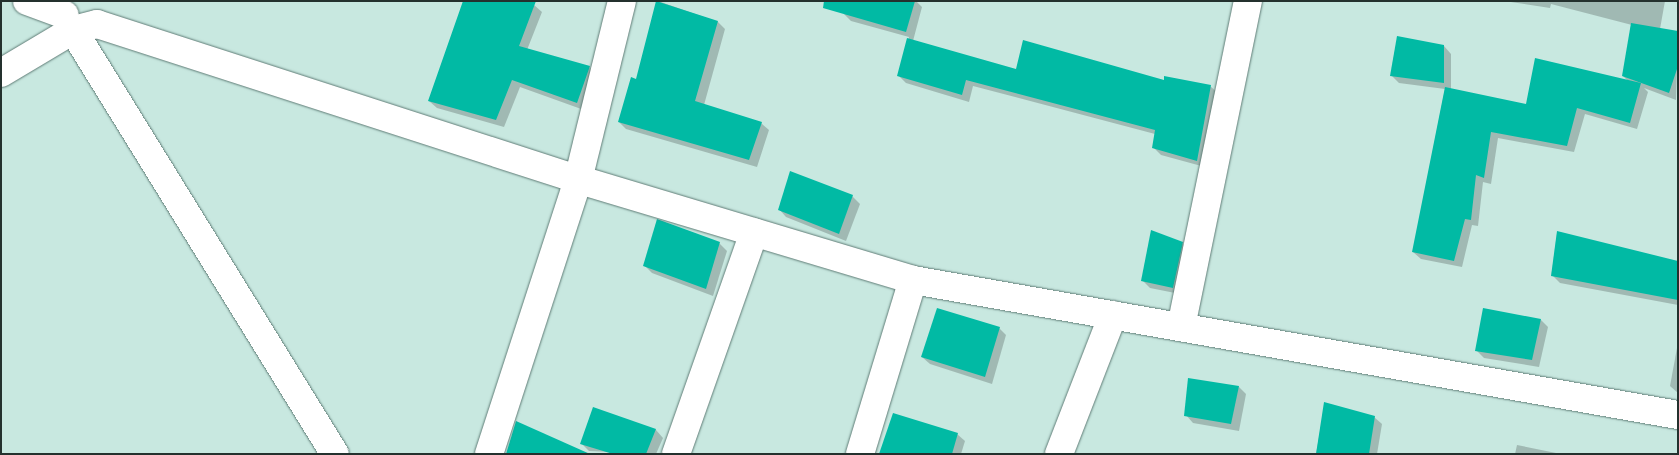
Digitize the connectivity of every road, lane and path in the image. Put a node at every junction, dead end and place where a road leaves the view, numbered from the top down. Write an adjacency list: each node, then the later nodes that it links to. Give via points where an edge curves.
1 (27, 1): 4 (street)
2 (622, 1): 6 (street)
3 (1248, 1): 10 (street)
4 (67, 22): 5 (street); 6 (street, via 109,27); 12 (street)
5 (1, 73)
6 (578, 180): 7 (street); 13 (street)
7 (754, 232): 8 (street); 14 (street)
8 (913, 280): 9 (street); 15 (street)
9 (1113, 315): 10 (street); 16 (street)
10 (1181, 327): 11 (street)
11 (1678, 415)
12 (335, 454)
13 (489, 454)
14 (676, 454)
15 (860, 454)
16 (1059, 454)

